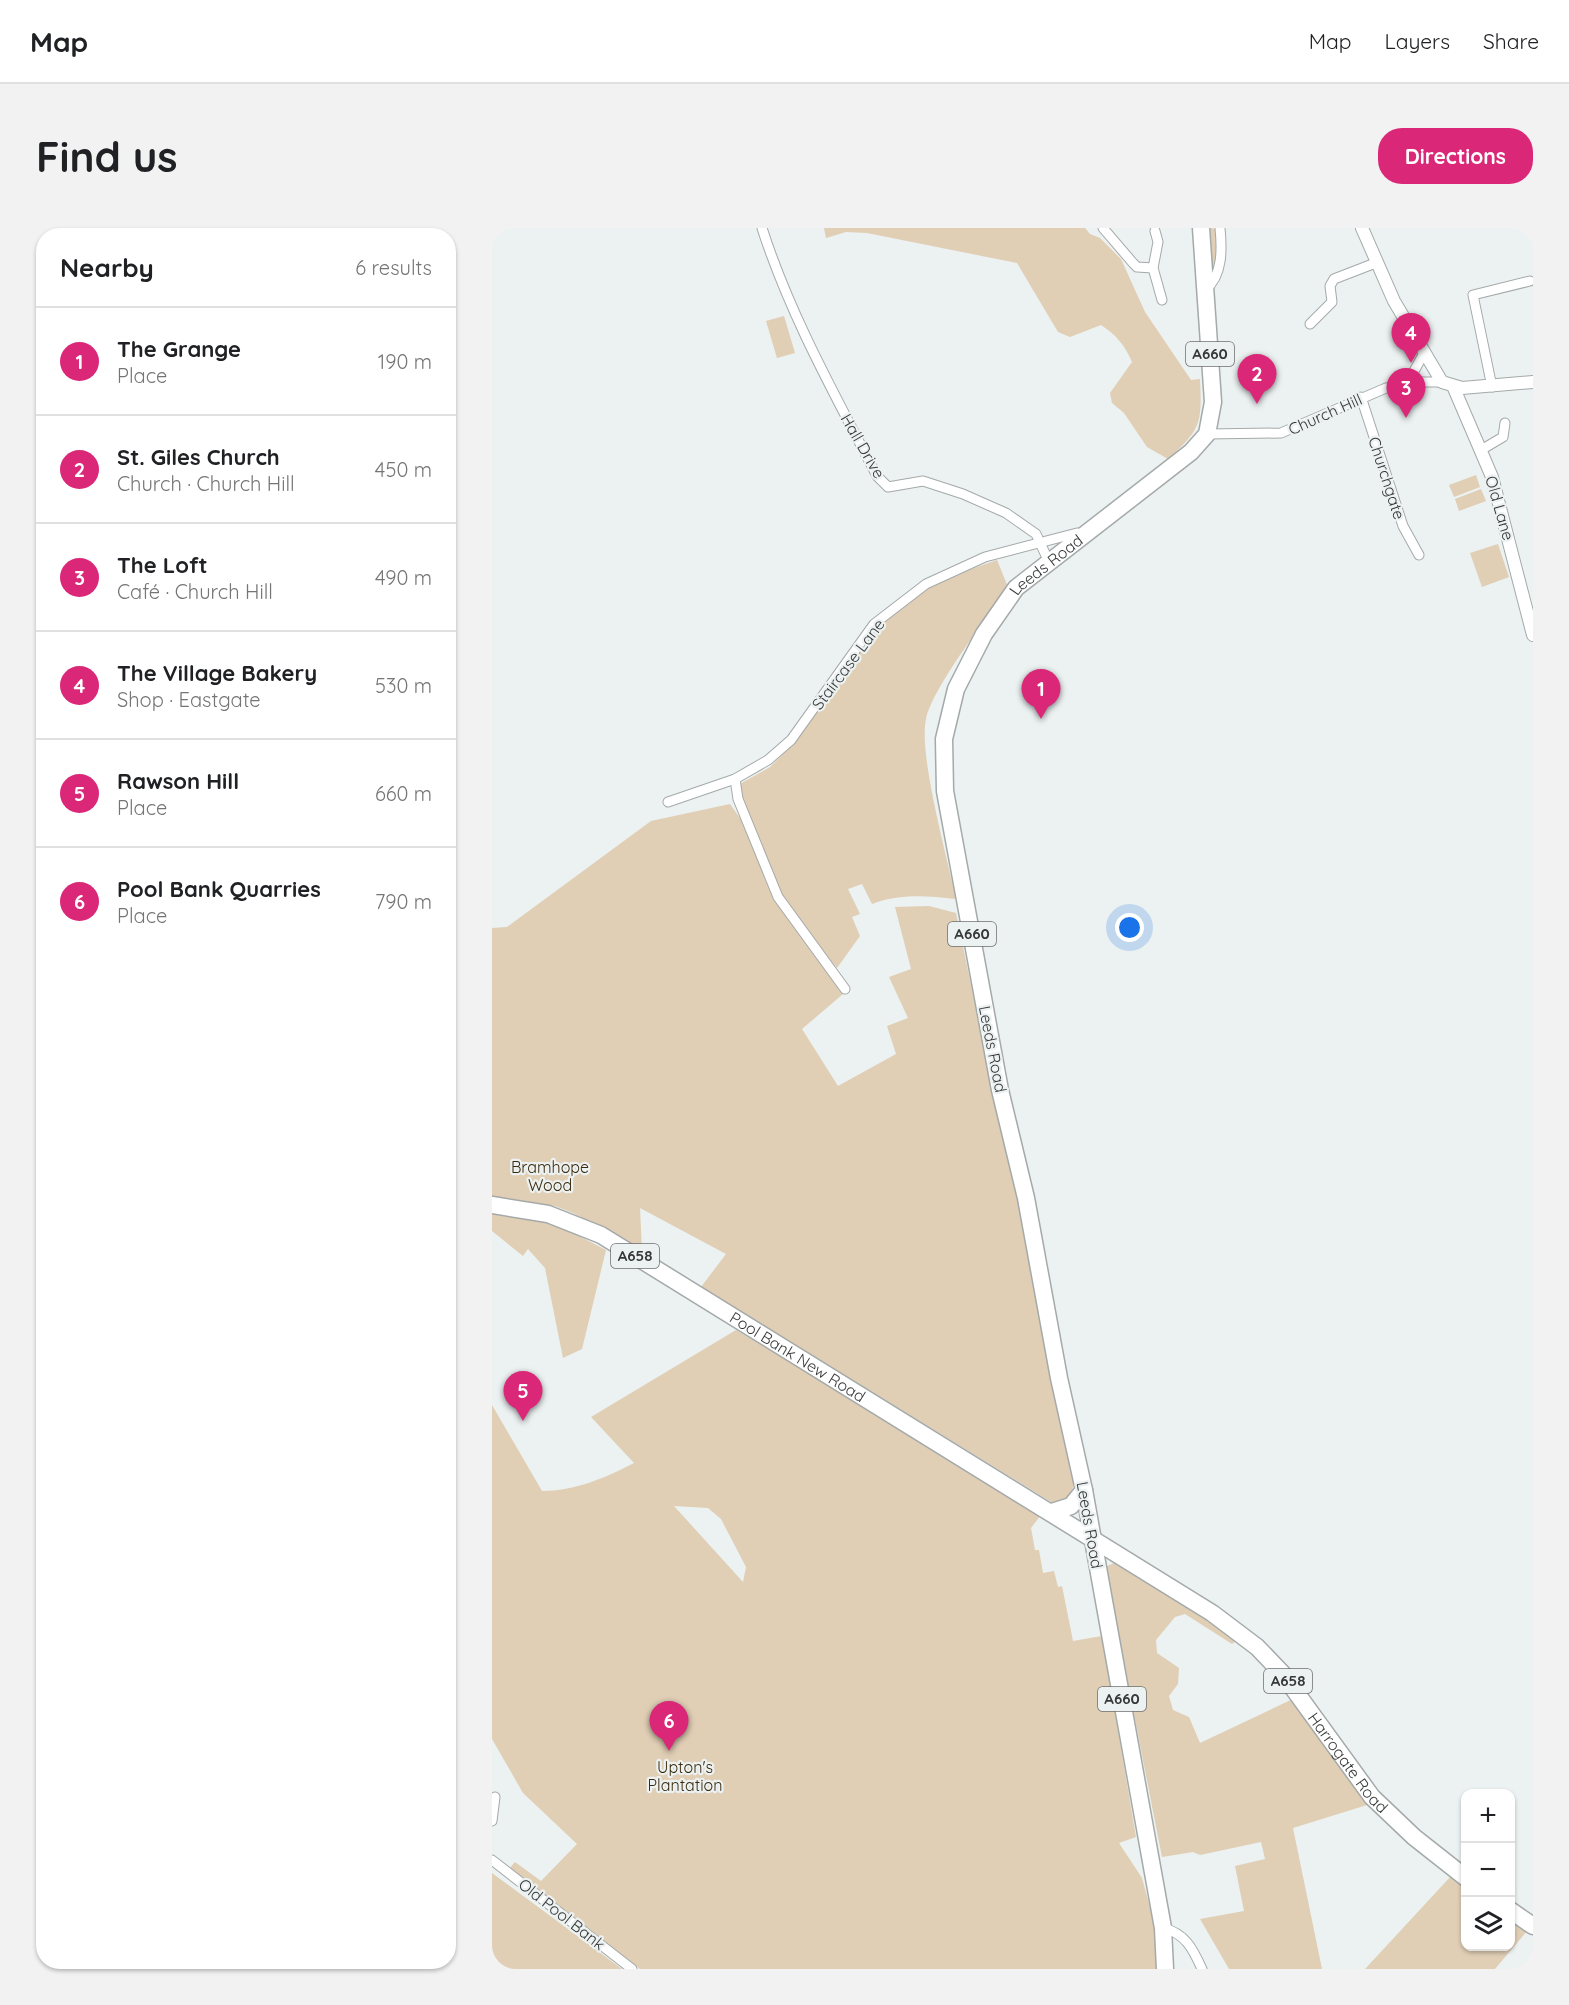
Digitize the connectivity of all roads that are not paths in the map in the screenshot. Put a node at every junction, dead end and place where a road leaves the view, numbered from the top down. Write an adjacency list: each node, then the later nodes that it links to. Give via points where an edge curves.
1 (762, 228): 23 (street, Hall Drive, via 822,371 877,476 888,487 923,481 963,494 1025,524)
2 (1103, 228): 8 (street, via 1137,267)
3 (1201, 228): 10 (highway, A660)
4 (1220, 228): 10 (street, via 1218,270)
5 (1362, 228): 7 (street, Old Lane)
6 (1155, 231): 8 (street, via 1158,242)
7 (1378, 262): 12 (street, via 1334,279 1330,286 1332,302); 13 (street, Old Lane, via 1394,301)
8 (1154, 268): 11 (street)
9 (1530, 281): 17 (street, via 1473,295)
10 (1206, 289): 20 (highway, A660, via 1213,402)
11 (1162, 300)
12 (1310, 324)
13 (1424, 353): 14 (street); 16 (street, Old Lane)
14 (1408, 382): 16 (street, Church Hill); 18 (street, Church Hill)
15 (1533, 382): 17 (street)
16 (1448, 384): 17 (street); 21 (street, Old Lane)
17 (1492, 387)
18 (1361, 397): 20 (street, Church Hill, via 1281,433); 24 (street, Churchgate, via 1403,526)
19 (1505, 423): 21 (street, via 1503,437)
20 (1207, 434): 22 (highway, Leeds Road / A660, via 1191,453)
21 (1481, 450): 26 (street, Old Lane, via 1496,489)
22 (1084, 535): 23 (street, Staircase Lane, via 1077,532); 25 (highway, Leeds Road / A660)
23 (1041, 542): 25 (street, Hall Drive); 27 (street, Staircase Lane, via 984,557 926,584 898,604 874,624 791,740 768,760)
24 (1419, 555)
25 (1048, 562): 31 (highway, Leeds Road / A660, via 1016,588 984,634 960,680 944,739 945,791 1000,1090 1026,1198)
26 (1533, 635)
27 (735, 779): 28 (street, Staircase Lane); 29 (street, via 738,799 778,897)
28 (668, 802)
29 (844, 988)
30 (492, 1205): 32 (highway, Pool Bank New Road / A658, via 548,1214 601,1235)
31 (1084, 1490): 32 (highway, via 1071,1506); 33 (highway, Leeds Road / A660)
32 (1052, 1512): 33 (highway, Pool Bank New Road / A658)
33 (1092, 1538): 37 (highway, Harrogate Road / A658, via 1212,1613 1257,1647 1282,1673 1372,1797); 40 (highway, Leeds Road / A660)
34 (495, 1797): 35 (street)
35 (492, 1821)
36 (492, 1860): 41 (street, Old Pool Bank)
37 (1461, 1874)
38 (1515, 1913): 39 (highway)
39 (1533, 1926)
40 (1163, 1928): 42 (highway, Leeds Road / A660); 43 (street, via 1177,1931)
41 (632, 1969)
42 (1165, 1969)
43 (1202, 1969)

